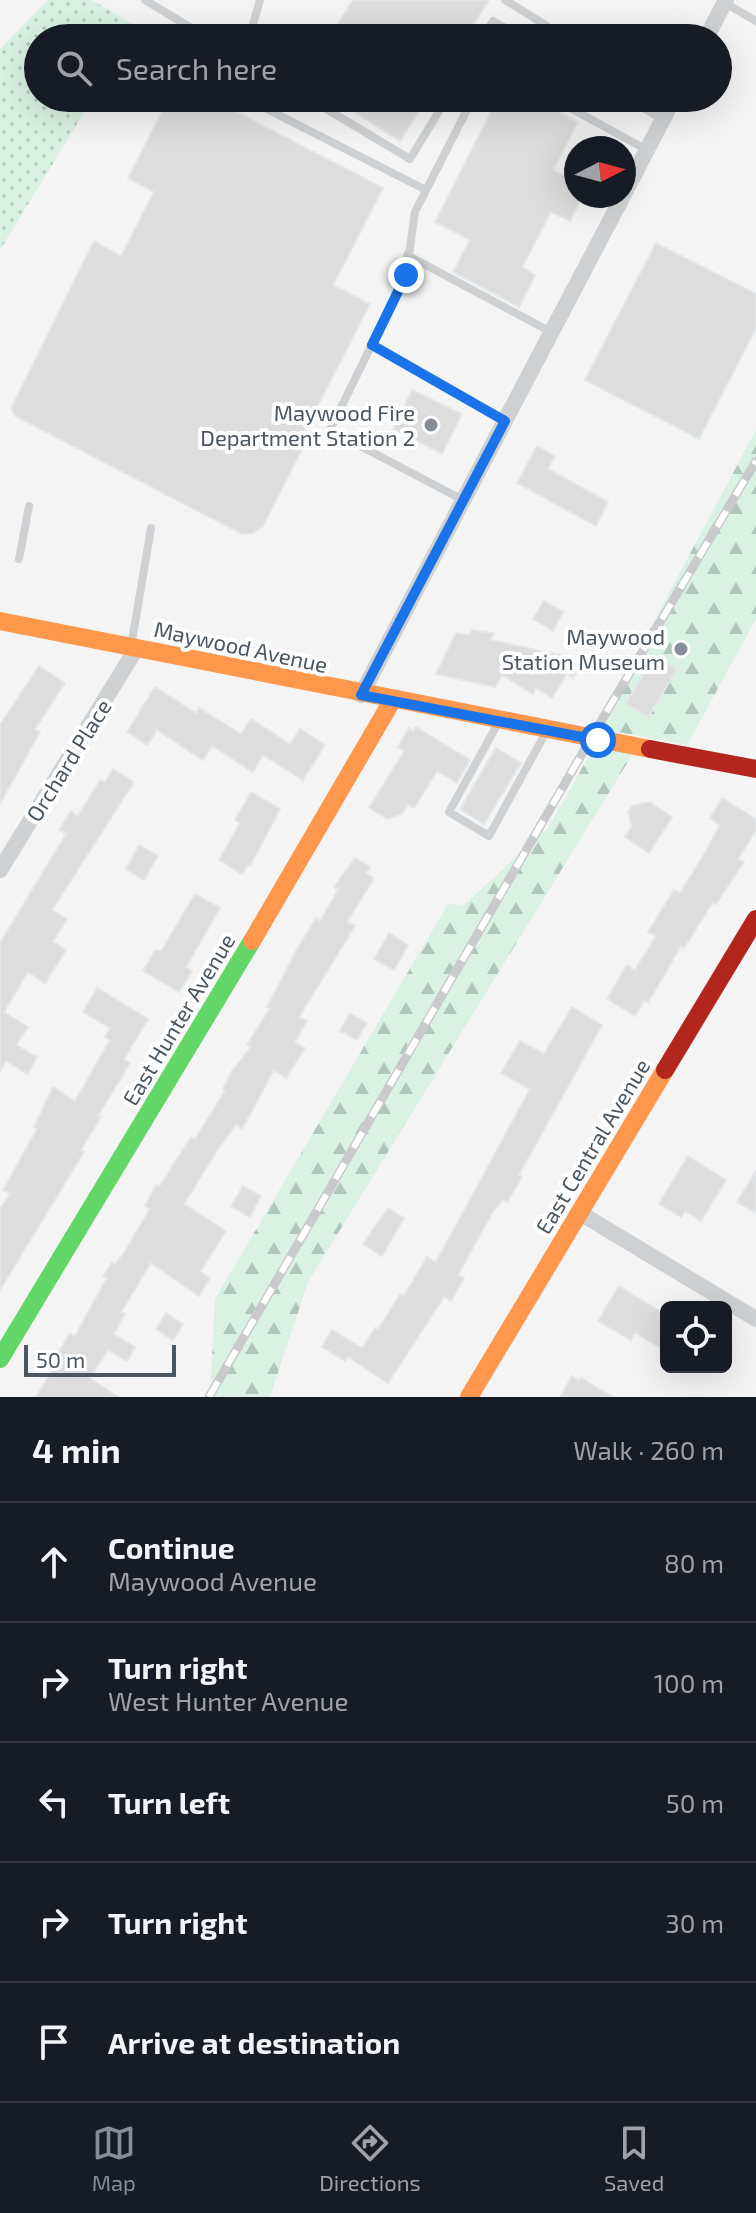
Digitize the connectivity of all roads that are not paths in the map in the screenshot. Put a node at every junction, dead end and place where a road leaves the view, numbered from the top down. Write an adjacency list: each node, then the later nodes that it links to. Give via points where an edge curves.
1 (145, 0): 6 (lane)
2 (260, 0): 7 (lane)
3 (505, 0): 8 (lane)
4 (725, 2): 5 (lane); 9 (street)
5 (756, 21)
6 (185, 24)
7 (253, 24)
8 (544, 24)
9 (713, 24)
10 (273, 112): 20 (lane)
11 (331, 112): 12 (lane, via 410,159)
12 (439, 112)
13 (466, 112): 20 (lane)
14 (578, 112): 18 (lane)
15 (651, 112): 17 (lane)
16 (667, 112): 17 (street)
17 (663, 119): 18 (street)
18 (647, 150): 19 (street)
19 (636, 172)
20 (426, 190): 22 (lane, via 415,212)
21 (617, 208): 23 (street)
22 (407, 255): 23 (lane); 24 (lane, via 406,275)
23 (552, 332): 25 (street)
24 (372, 345): 25 (lane); 26 (lane, via 330,430)
25 (505, 421): 26 (street)
26 (463, 500): 32 (street)
27 (29, 506): 29 (lane)
28 (151, 528): 31 (lane)
29 (19, 559)
30 (0, 621): 31 (street, Maywood Avenue)
31 (133, 648): 32 (street, Maywood Avenue); 37 (street, Orchard Place)
32 (361, 695): 33 (street, Maywood Avenue)
33 (392, 701): 34 (street, Maywood Avenue); 41 (street, East Hunter Avenue)
34 (500, 721): 35 (street, Maywood Avenue); 35 (lane, via 449,812 489,836)
35 (547, 730): 36 (street, Maywood Avenue)
36 (756, 769)
37 (0, 870)
38 (756, 919): 39 (street, East Central Avenue)
39 (580, 1213): 40 (street); 42 (street, East Central Avenue)
40 (756, 1319)
41 (0, 1359)
42 (469, 1397)

